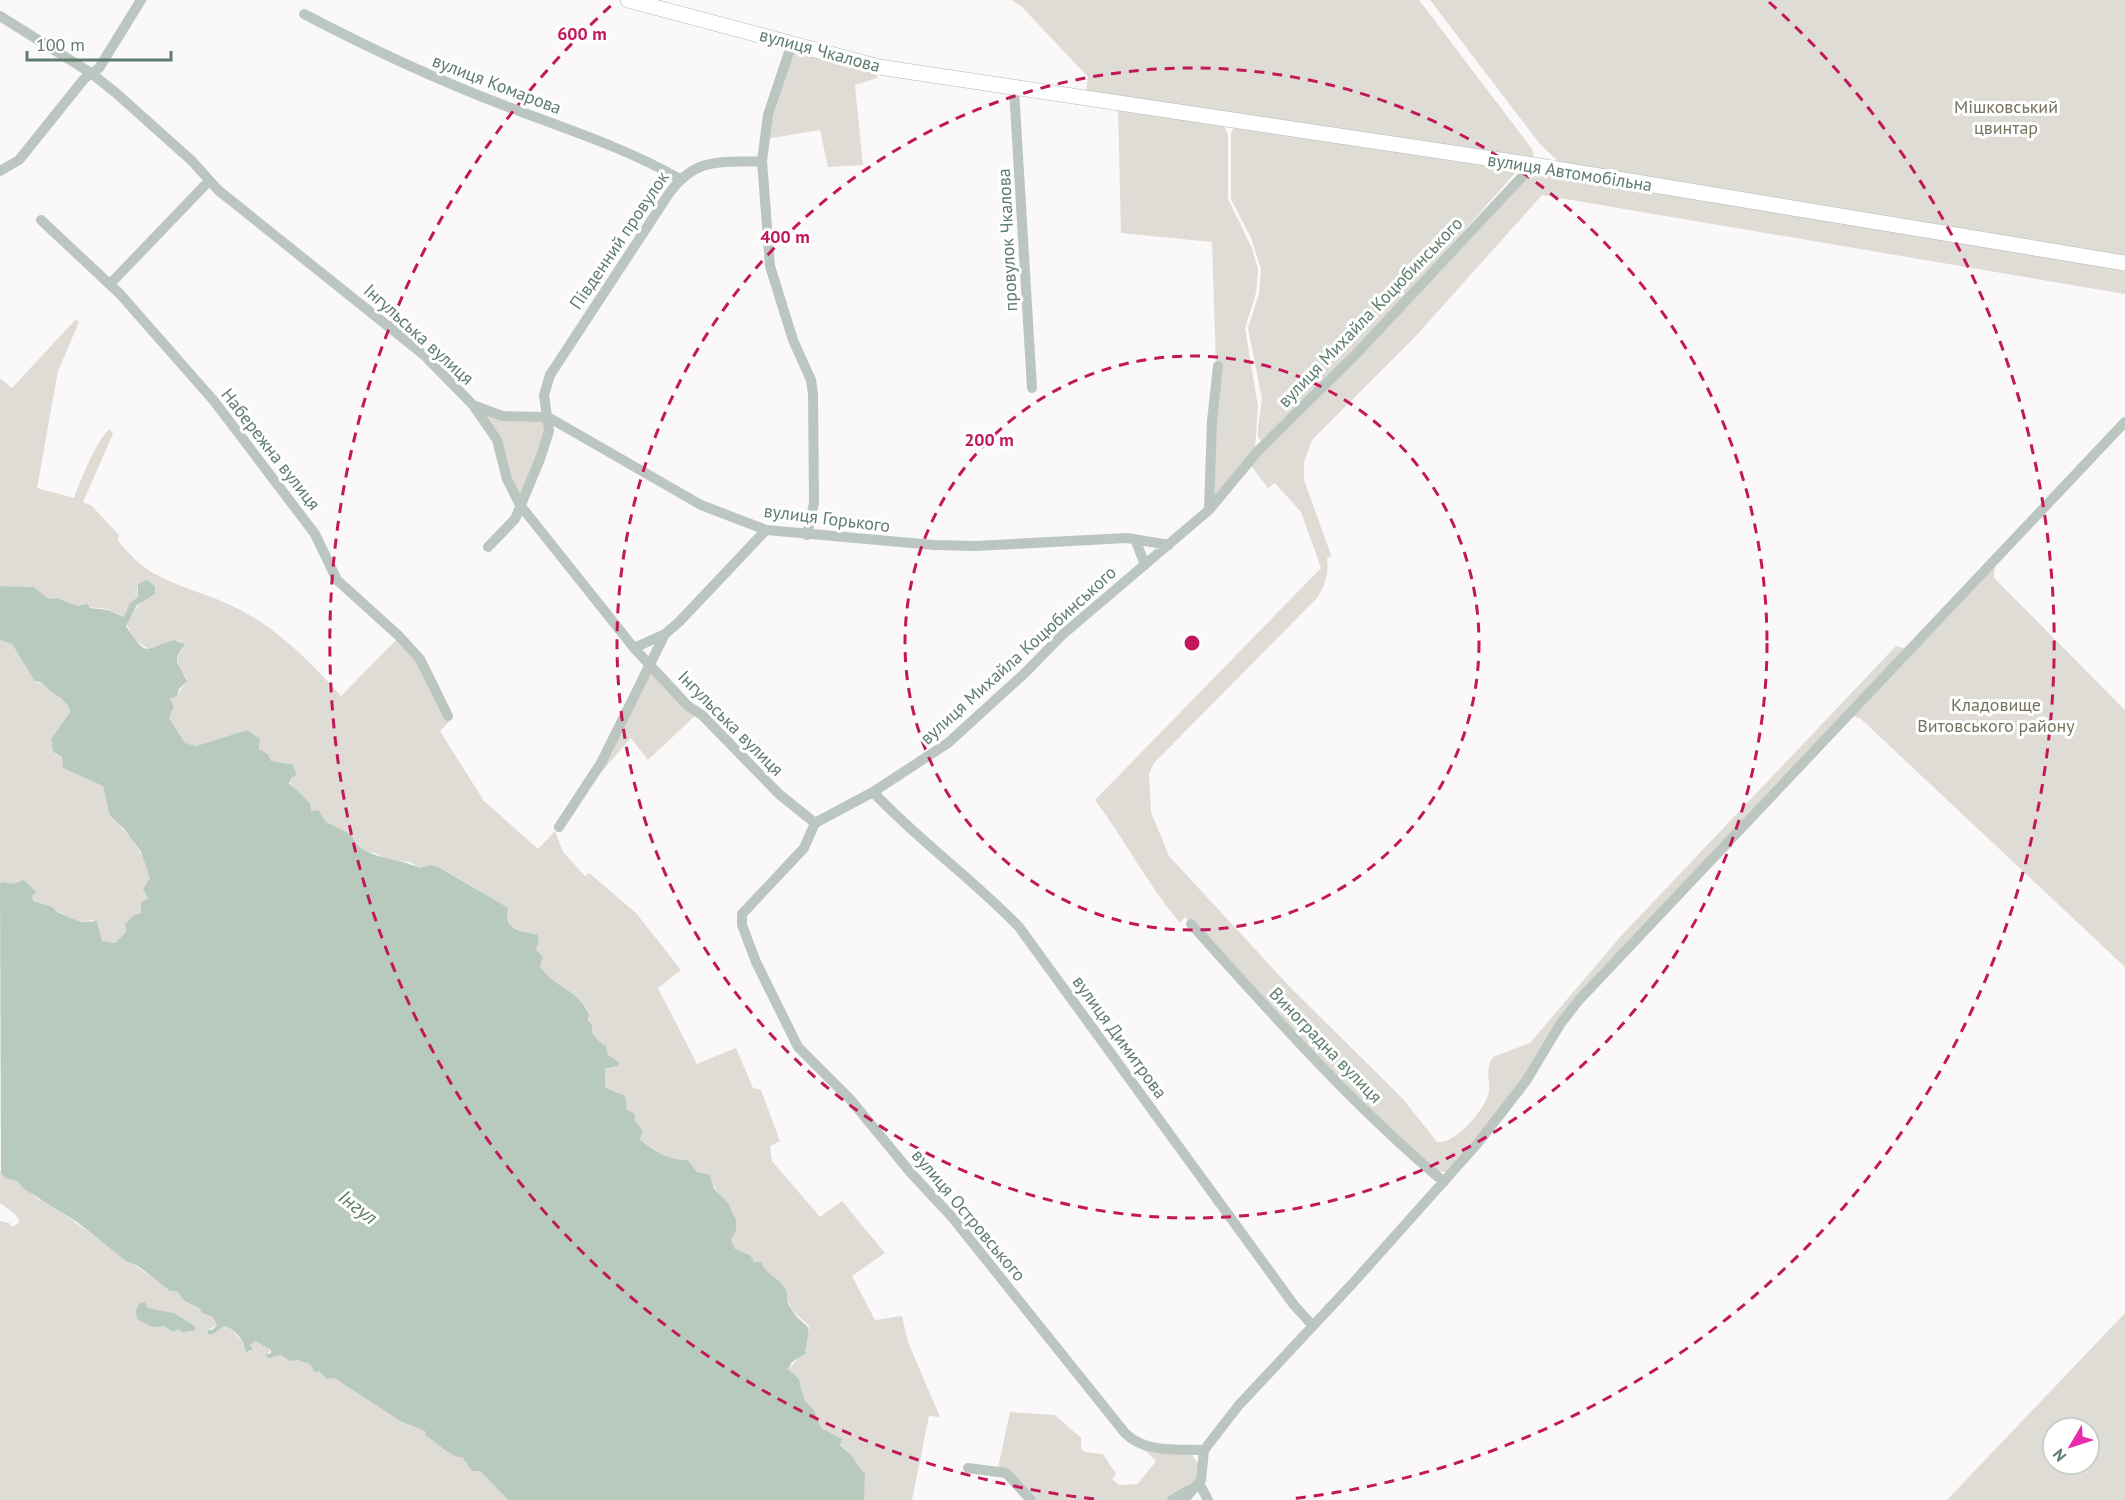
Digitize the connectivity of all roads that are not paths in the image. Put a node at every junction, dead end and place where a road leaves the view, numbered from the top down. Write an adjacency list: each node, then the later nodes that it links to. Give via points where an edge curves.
1 (141, 0): 6 (street, via 119,39)
2 (628, 0): 5 (street, вулиця Чкалова)
3 (304, 14): 11 (street, вулиця Комарова, via 383,55 611,145)
4 (0, 16): 6 (street, Інгульська вулиця)
5 (792, 43): 7 (street, вулиця Чкалова, via 879,67); 8 (street, via 768,115)
6 (91, 73): 10 (street, via 34,143); 12 (street, Інгульська вулиця, via 192,161)
7 (1014, 89): 9 (street, вулиця Автомобільна); 17 (street, провулок Чкалова)
8 (762, 162): 11 (street, Південний провулок, via 708,164 687,171); 26 (street, via 770,266 813,394 814,503)
9 (1533, 165): 14 (street, вулиця Автомобільна, via 1548,164); 24 (street, вулиця Михайла Коцюбинського, via 1374,336 1254,455)
10 (4, 170)
11 (680, 179): 18 (street, Південний провулок, via 591,310 550,375)
12 (208, 182): 15 (street); 19 (street, Інгульська вулиця, via 424,355)
13 (41, 220): 15 (street, Набережна вулиця)
14 (2125, 262)
15 (110, 284): 34 (street, Набережна вулиця, via 214,401 315,534 337,580 420,659)
16 (1218, 366): 24 (street)
17 (1032, 388)
18 (544, 394): 20 (street, Південний провулок, via 536,410); 21 (street)
19 (473, 405): 20 (street, вулиця Горького, via 502,416); 23 (street, Інгульська вулиця, via 497,440 507,479)
20 (521, 417): 21 (street, вулиця Горького)
21 (548, 417): 23 (street, via 549,431); 25 (street, вулиця Горького, via 701,505)
22 (2125, 422): 39 (street, via 1579,1000 1526,1081)
23 (520, 505): 29 (street, via 515,519); 32 (street, Інгульська вулиця)
24 (1209, 510): 28 (street, вулиця Михайла Коцюбинського)
25 (766, 530): 26 (street, вулиця Горького); 31 (street)
26 (807, 535): 27 (street, вулиця Горького, via 976,546)
27 (1135, 539): 28 (street, вулиця Горького); 30 (street)
28 (1169, 545): 30 (street, вулиця Михайла Коцюбинського)
29 (488, 547)
30 (1145, 565): 35 (street, вулиця Михайла Коцюбинського, via 1061,636 948,743)
31 (665, 634): 32 (street); 33 (street)
32 (634, 648): 33 (street, Інгульська вулиця)
33 (651, 666): 36 (street, Інгульська вулиця, via 779,794); 37 (street, via 601,763)
34 (448, 716)
35 (873, 792): 36 (street, вулиця Михайла Коцюбинського); 40 (street, вулиця Димитрова, via 908,829 991,898 1019,927)
36 (815, 823): 41 (street, вулиця Островського, via 804,848 742,914 742,925 756,962 798,1047 844,1092 952,1217 1125,1432 1141,1444 1155,1448)
37 (559, 827)
38 (1191, 924): 39 (street, Виноградна вулиця, via 1336,1081)
39 (1444, 1182): 40 (street)
40 (1313, 1326): 41 (street, via 1239,1405)
41 (1204, 1450): 43 (street)
42 (968, 1468): 45 (street, via 1006,1473)
43 (1200, 1483): 44 (street); 47 (street)
44 (1187, 1495): 46 (street)
45 (1031, 1500)
46 (1172, 1500)
47 (1208, 1500)

